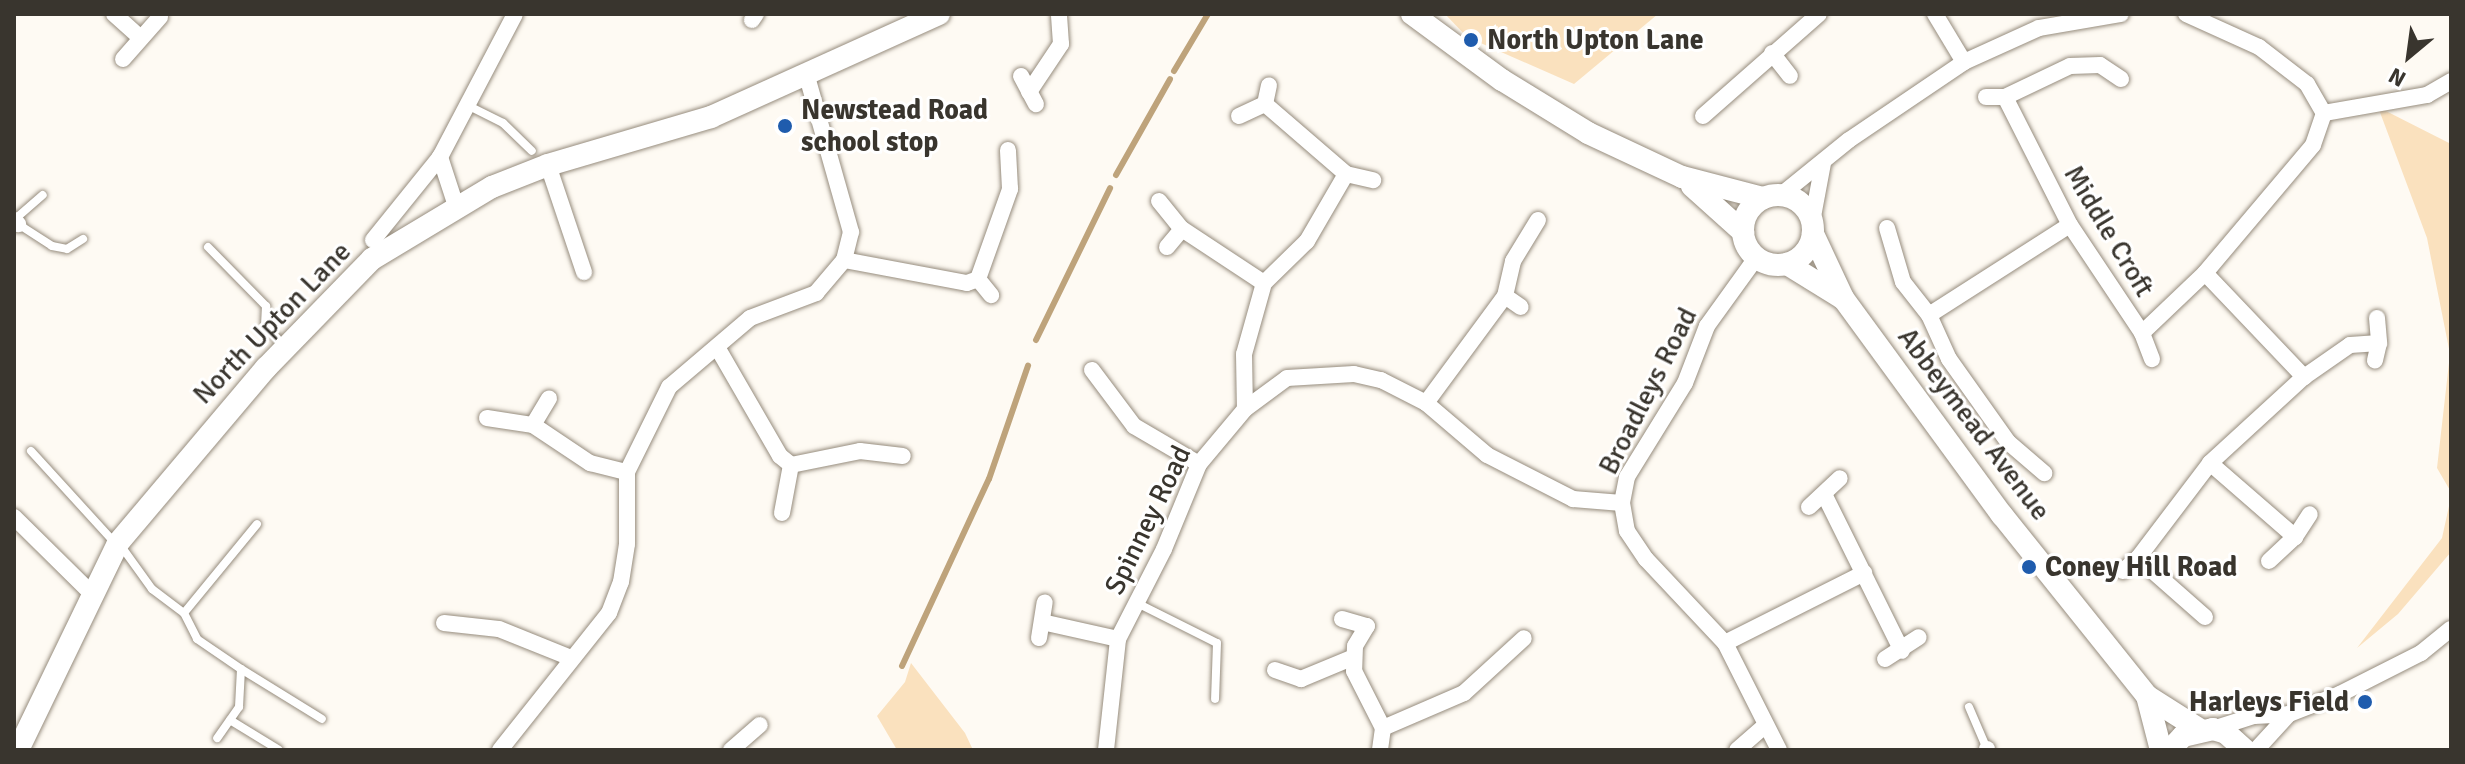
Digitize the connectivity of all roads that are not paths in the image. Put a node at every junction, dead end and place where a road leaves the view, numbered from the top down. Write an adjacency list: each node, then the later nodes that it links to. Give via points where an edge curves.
1 (114, 14): 11 (street)
2 (515, 14): 24 (street)
3 (939, 14): 16 (street, North Upton Lane)
4 (1059, 14): 20 (street, via 1061,44)
5 (1412, 14): 33 (street, via 1531,99)
6 (1819, 14): 12 (street)
7 (1935, 14): 14 (street)
8 (2121, 14): 14 (street, via 2039,28)
9 (2186, 14): 25 (street, via 2259,47 2307,84)
10 (160, 17): 11 (street)
11 (141, 38): 13 (street)
12 (1772, 53): 15 (street); 27 (street)
13 (123, 59)
14 (1964, 62): 31 (street)
15 (1790, 76)
16 (807, 77): 30 (street, North Upton Lane, via 711,117); 51 (street, via 851,232)
17 (2121, 79): 22 (street, via 2100,65 2070,66)
18 (2451, 81): 25 (street, via 2427,95)
19 (1269, 85): 23 (street)
20 (1029, 91)
21 (1986, 97): 22 (street)
22 (2005, 97): 41 (street, Middle Croft)
23 (1265, 104): 26 (street); 32 (street)
24 (467, 105): 29 (street); 30 (lane, via 503,123)
25 (2324, 113): 54 (street, Middle Croft, via 2313,145)
26 (1239, 116)
27 (1703, 116)
28 (1008, 150): 55 (street, via 1018,189)
29 (440, 157): 38 (street); 47 (street)
30 (540, 158): 38 (street, North Upton Lane); 53 (street)
31 (1823, 163): 36 (street); 42 (street)
32 (1346, 174): 34 (street); 56 (street, via 1307,241)
33 (1682, 177): 36 (street); 45 (street)
34 (1373, 180)
35 (43, 195): 40 (lane)
36 (1772, 197): 42 (street, via 1806,209); 45 (street, via 1748,212)
37 (1159, 201): 44 (street)
38 (456, 206): 65 (street, North Upton Lane, via 372,259)
39 (1538, 220): 58 (street, via 1513,261)
40 (16, 222): 46 (lane, via 52,246 67,249)
41 (2070, 225): 61 (street); 63 (street, Middle Croft)
42 (1812, 228): 52 (street, via 1804,253); 59 (street, Abbeymead Avenue)
43 (1887, 228): 61 (street, via 1903,282)
44 (1182, 229): 49 (street); 56 (street)
45 (1743, 232): 50 (street)
46 (83, 239)
47 (373, 240)
48 (208, 247): 65 (lane, via 266,306 265,326)
49 (1167, 247)
50 (1756, 258): 52 (street); 85 (street, Broadleys Road, via 1707,326 1685,383 1627,477)
51 (844, 260): 55 (street, via 967,283); 66 (street, via 816,293 750,318)
52 (1787, 264): 59 (street, Abbeymead Avenue)
53 (584, 272)
54 (2205, 273): 63 (street, Middle Croft); 70 (street)
55 (978, 279): 57 (street)
56 (1264, 283): 73 (street, via 1244,354)
57 (991, 295)
58 (1505, 296): 60 (street); 72 (street)
59 (1843, 298): 115 (street, Abbeymead Avenue, via 2002,515)
60 (1521, 307)
61 (1929, 315): 82 (street, via 1949,359 2008,442)
62 (2377, 318): 64 (street)
63 (2142, 333): 67 (street)
64 (2379, 343): 68 (street); 70 (street, via 2350,345)
65 (285, 347): 92 (street, North Upton Lane)
66 (717, 347): 80 (street, via 780,456); 81 (street, via 669,387)
67 (2152, 359)
68 (2375, 361)
69 (1092, 370): 79 (street, via 1134,426)
70 (2304, 377): 78 (street)
71 (549, 398): 75 (street)
72 (1426, 403): 73 (street, Spinney Road, via 1381,380 1354,374 1287,378); 85 (street, Spinney Road, via 1487,455 1573,499)
73 (1245, 409): 79 (street, Spinney Road)
74 (487, 418): 75 (street)
75 (533, 425): 81 (street, via 590,463)
76 (31, 451): 92 (lane)
77 (903, 456): 80 (street, via 860,451)
78 (2210, 463): 91 (street); 93 (street)
79 (1199, 464): 99 (street, Spinney Road)
80 (791, 465): 87 (street)
81 (627, 472): 111 (street, via 621,582 609,613)
82 (2044, 473)
83 (1840, 478): 84 (street)
84 (1824, 494): 86 (street); 96 (street)
85 (1622, 503): 108 (street, Broadleys Road, via 1627,531 1646,559)
86 (1809, 507)
87 (782, 513)
88 (2310, 514): 91 (street)
89 (14, 517): 97 (street)
90 (257, 524): 100 (lane)
91 (2295, 537): 94 (street)
92 (118, 545): 97 (street, North Upton Lane); 100 (lane, via 152,589)
93 (2138, 558): 95 (street); 101 (street)
94 (2269, 561)
95 (2123, 571)
96 (1864, 573): 108 (street); 109 (street)
97 (93, 595): 126 (street, North Upton Lane)
98 (1045, 602): 107 (street, via 1041,630)
99 (1136, 603): 107 (street, Spinney Road); 116 (lane, via 1217,643)
100 (184, 613): 113 (lane, via 197,639)
101 (2205, 617)
102 (1342, 619): 110 (street, via 1367,626)
103 (444, 623): 111 (street, via 499,629)
104 (2451, 629): 118 (street, via 2421,653 2362,684)
105 (1919, 637): 109 (street)
106 (1524, 638): 123 (street, via 1464,693)
107 (1118, 639): 130 (street, Spinney Road)
108 (1725, 643): 122 (street, Broadleys Road)
109 (1902, 651): 112 (street)
110 (1354, 657): 114 (street, via 1301,679); 123 (street, via 1354,671)
111 (571, 658): 128 (street)
112 (1885, 659)
113 (241, 669): 119 (lane); 120 (lane, via 239,707)
114 (1275, 670)
115 (2147, 696): 124 (street, Abbeymead Avenue); 135 (street, Abbeymead Avenue)
116 (1215, 699)
117 (1969, 707): 134 (lane)
118 (2289, 714): 124 (street, via 2254,716); 138 (street)
119 (322, 719)
120 (230, 720): 125 (lane); 127 (lane)
121 (760, 725): 129 (street)
122 (1766, 725): 132 (street); 133 (street, Broadleys Road)
123 (1383, 728): 131 (street)
124 (2206, 729): 136 (street); 137 (street, Abbeymead Avenue)
125 (217, 738)
126 (18, 750)
127 (279, 750)
128 (500, 750)
129 (731, 750)
130 (1106, 750)
131 (1380, 750)
132 (1737, 750)
133 (1779, 750)
134 (1987, 750)
135 (2161, 750)
136 (2170, 750)
137 (2245, 750)
138 (2256, 750)

